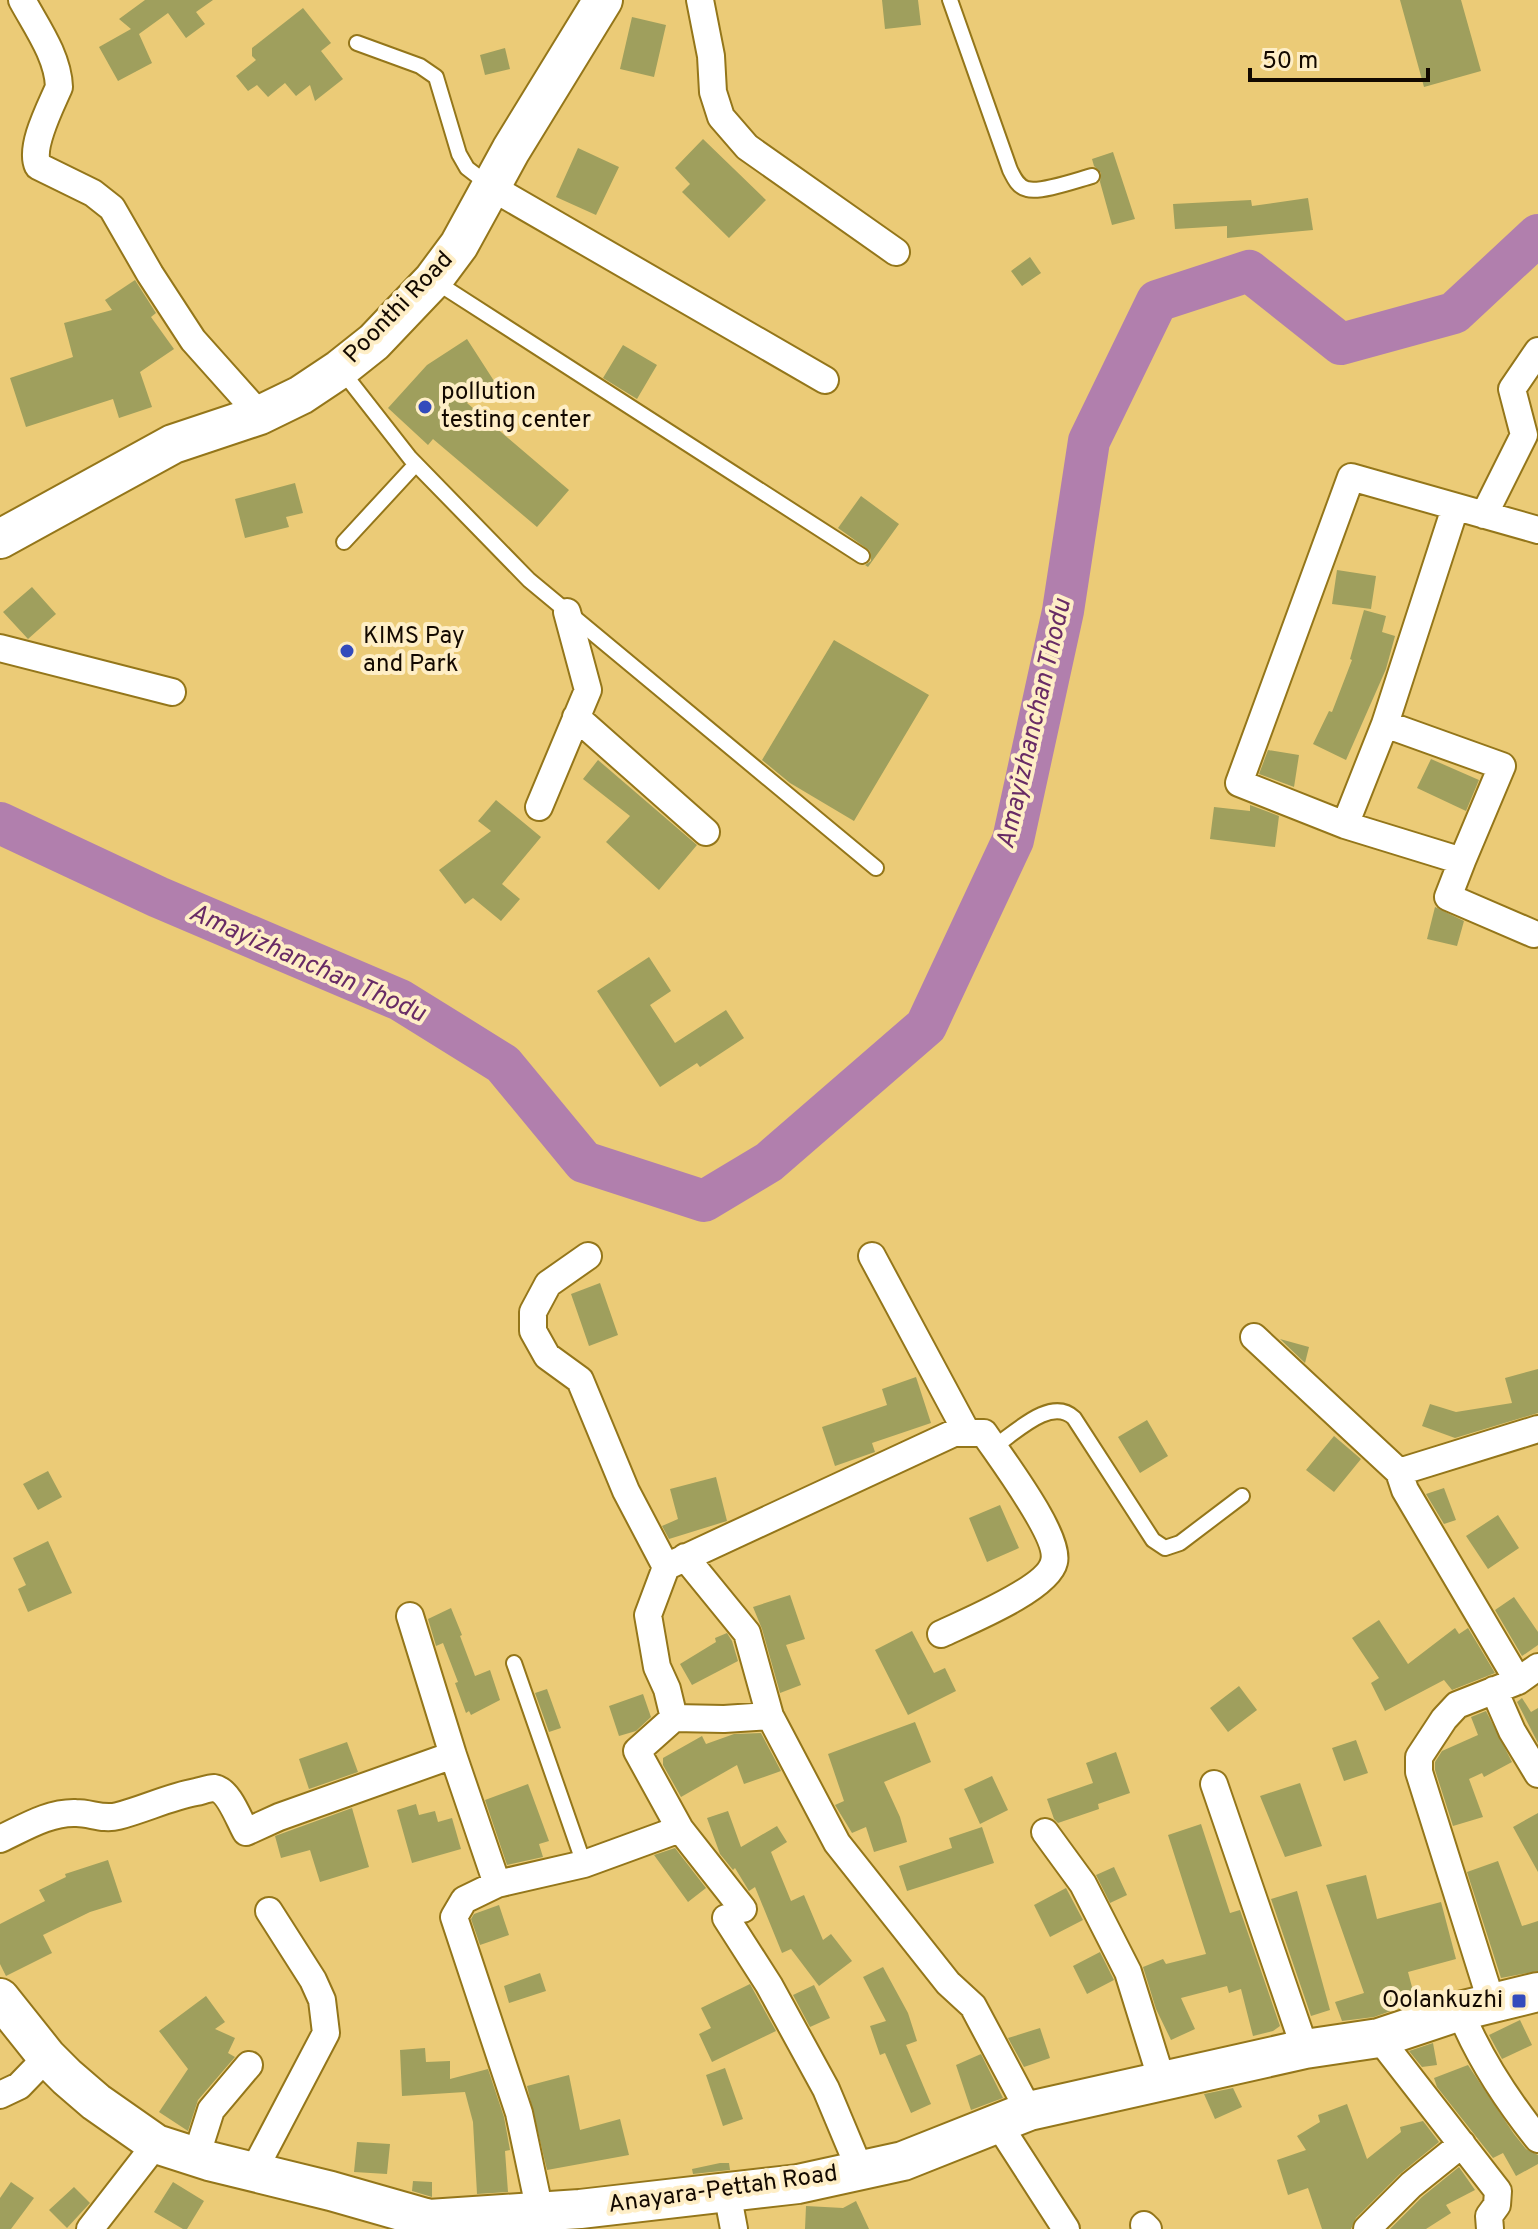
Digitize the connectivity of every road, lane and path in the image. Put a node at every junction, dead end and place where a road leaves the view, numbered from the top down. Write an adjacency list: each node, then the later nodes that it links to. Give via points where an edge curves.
1 (22, 0): 13 (street, via 59,78 36,146 38,166 112,208 193,340)
2 (603, 0): 7 (main road, Poonthi Road)
3 (700, 0): 8 (street, via 721,117 747,147)
4 (950, 0): 6 (lane, via 1017,183 1035,189)
5 (357, 43): 7 (lane, via 436,77 459,154 467,168)
6 (1092, 176)
7 (491, 187): 9 (main road, Poonthi Road); 12 (street)
8 (896, 252)
9 (433, 280): 11 (main road, Poonthi Road, via 374,342); 20 (lane)
10 (1538, 351): 16 (street, via 1512,389 1524,435)
11 (340, 369): 13 (main road, Poonthi Road); 14 (lane)
12 (825, 380)
13 (260, 415): 18 (main road, Poonthi Road, via 173,444)
14 (416, 464): 19 (lane); 21 (lane)
15 (1455, 508): 16 (street); 25 (street); 27 (street, via 1351,477 1239,783)
16 (1484, 515): 17 (street)
17 (1538, 530)
18 (0, 539)
19 (344, 542)
20 (862, 556)
21 (567, 612): 24 (street, via 588,690); 30 (lane)
22 (0, 648): 23 (street)
23 (172, 692)
24 (576, 717): 26 (street); 28 (street)
25 (1385, 724): 27 (street); 29 (street, via 1502,766)
26 (539, 807)
27 (1345, 825): 29 (street)
28 (706, 832)
29 (1462, 861): 31 (street, via 1448,897)
30 (876, 868)
31 (1534, 934)
32 (588, 1256): 40 (street, via 548,1284 533,1312 533,1331 547,1356 580,1380 626,1491)
33 (872, 1256): 36 (street)
34 (1254, 1337): 38 (street)
35 (1538, 1429): 38 (street)
36 (966, 1431): 37 (street, via 984,1433); 40 (street)
37 (994, 1447): 39 (lane, via 1045,1413 1067,1411 1153,1540 1165,1548 1180,1543); 42 (street, via 1045,1526 1055,1561 1031,1587)
38 (1399, 1472): 44 (street)
39 (1242, 1496)
40 (675, 1562): 45 (street, via 747,1633); 46 (street, via 648,1615 657,1667)
41 (410, 1616): 47 (street)
42 (941, 1634)
43 (514, 1663): 53 (lane)
44 (1517, 1679): 48 (street, via 1512,1731); 58 (street, via 1457,1705 1419,1757)
45 (770, 1716): 46 (street); 65 (street, via 837,1843 948,1983 973,2006)
46 (674, 1718): 50 (street, via 637,1751)
47 (453, 1755): 52 (street, via 246,1832 229,1799 215,1788 118,1816 63,1813); 54 (street)
48 (1538, 1774)
49 (1214, 1784): 60 (street)
50 (680, 1829): 53 (street); 70 (street, via 734,1914 826,2089)
51 (1045, 1832): 63 (street, via 1083,1884 1128,1972)
52 (0, 1839)
53 (584, 1864): 54 (street)
54 (497, 1884): 73 (street, via 464,1900 454,1917 519,2113)
55 (269, 1911): 71 (street, via 313,1980 326,2033)
56 (1538, 1992): 58 (main road, Anayara-Pettah Road)
57 (0, 1998): 61 (main road, Anayara-Pettah Road)
58 (1476, 2007): 59 (main road, Anayara-Pettah Road); 66 (street, via 1473,2044)
59 (1379, 2038): 60 (main road, Anayara-Pettah Road); 68 (street)
60 (1305, 2049): 63 (main road, Anayara-Pettah Road)
61 (47, 2057): 64 (street, via 19,2086); 67 (main road, Anayara-Pettah Road, via 96,2102)
62 (249, 2065): 69 (street, via 211,2110)
63 (1162, 2081): 65 (main road, Anayara-Pettah Road)
64 (0, 2095)
65 (1013, 2117): 70 (main road, Anayara-Pettah Road, via 903,2161); 77 (street)
66 (1538, 2139)
67 (156, 2144): 69 (main road, Anayara-Pettah Road); 75 (street)
68 (1462, 2144): 78 (street); 79 (street, via 1498,2191)
69 (196, 2157): 71 (main road, Anayara-Pettah Road)
70 (860, 2170): 72 (main road, Anayara-Pettah Road)
71 (253, 2172): 74 (main road, Anayara-Pettah Road, via 331,2191)
72 (727, 2192): 73 (main road, Anayara-Pettah Road); 76 (street)
73 (564, 2217): 74 (main road, Anayara-Pettah Road)
74 (427, 2224)
75 (90, 2229)
76 (734, 2229)
77 (1066, 2229)
78 (1367, 2229)
79 (1490, 2229)

